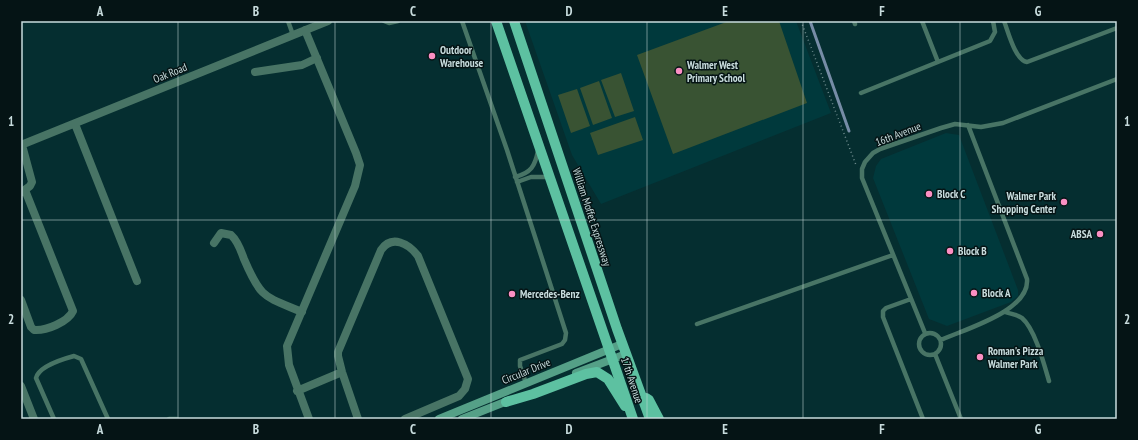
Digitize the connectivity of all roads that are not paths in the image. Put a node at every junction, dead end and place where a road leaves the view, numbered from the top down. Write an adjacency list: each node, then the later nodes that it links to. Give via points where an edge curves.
1 (288, 21): 13 (lane)
2 (328, 21): 12 (street, Oak Road)
3 (384, 21): 4 (lane)
4 (398, 21)
5 (462, 21): 24 (lane)
6 (496, 21): 22 (main road)
7 (514, 21): 36 (main road, William Moffet Expressway)
8 (922, 21): 15 (lane)
9 (993, 21): 15 (lane, via 995,32 990,41)
10 (1004, 21): 11 (lane, via 1017,54 1021,60 1027,62)
11 (1117, 28)
12 (305, 30): 13 (street, Oak Road); 14 (street)
13 (293, 35): 19 (street, Oak Road)
14 (317, 58): 16 (street, via 302,65); 31 (street, via 356,153 359,173)
15 (938, 62): 18 (lane)
16 (255, 72)
17 (1117, 79): 20 (lane, 16th Avenue, via 1004,124 981,127)
18 (861, 93)
19 (75, 124): 21 (street, Oak Road); 28 (street)
20 (968, 124): 27 (lane, 16th Avenue, via 955,124 880,149 865,162 862,178); 32 (lane, via 1027,279 1024,294)
21 (22, 145): 25 (street, via 32,182)
22 (539, 146): 23 (main road); 24 (lane, via 533,168)
23 (550, 177): 24 (lane); 37 (main road)
24 (516, 179): 41 (lane, via 566,333 565,340 558,347 520,360)
25 (23, 191): 30 (street, via 73,311 71,316 59,323 34,330)
26 (214, 243): 31 (street, via 221,233 231,235 237,242 258,289 271,299)
27 (892, 255): 29 (lane); 33 (lane)
28 (137, 281)
29 (911, 299): 34 (lane); 59 (lane, via 886,308 883,317)
30 (21, 300)
31 (302, 312): 43 (street, via 289,340 287,352)
32 (1005, 312): 35 (lane); 40 (lane, via 1017,315 1026,323)
33 (697, 324)
34 (925, 333): 35 (lane, via 936,334); 38 (lane, via 920,338 920,348 928,355)
35 (941, 340): 38 (lane, via 941,347)
36 (624, 349): 37 (street, Circular Drive); 44 (main road, William Moffet Expressway)
37 (611, 354): 41 (street, Circular Drive); 45 (street, Circular Drive); 46 (main road, 17th Avenue)
38 (934, 354): 60 (lane)
39 (342, 372): 43 (street); 53 (street); 54 (street, via 338,352 381,250 392,242 404,243 418,256 468,379 465,389 459,396)
40 (1049, 380)
41 (526, 383): 55 (street, Circular Drive)
42 (21, 386): 47 (street)
43 (297, 390): 52 (street)
44 (642, 396): 57 (main road, William Moffet Expressway); 58 (main road, via 649,400)
45 (506, 402): 46 (main road, via 597,372 608,379); 56 (street, Circular Drive)
46 (632, 416)
47 (34, 419)
48 (54, 419): 49 (lane, via 36,378 44,369 74,356 84,363)
49 (108, 419)
50 (169, 419): 51 (lane)
51 (177, 419)
52 (309, 419)
53 (358, 419)
54 (405, 419)
55 (439, 419)
56 (462, 419)
57 (650, 419)
58 (659, 419)
59 (923, 419)
60 (961, 419)

